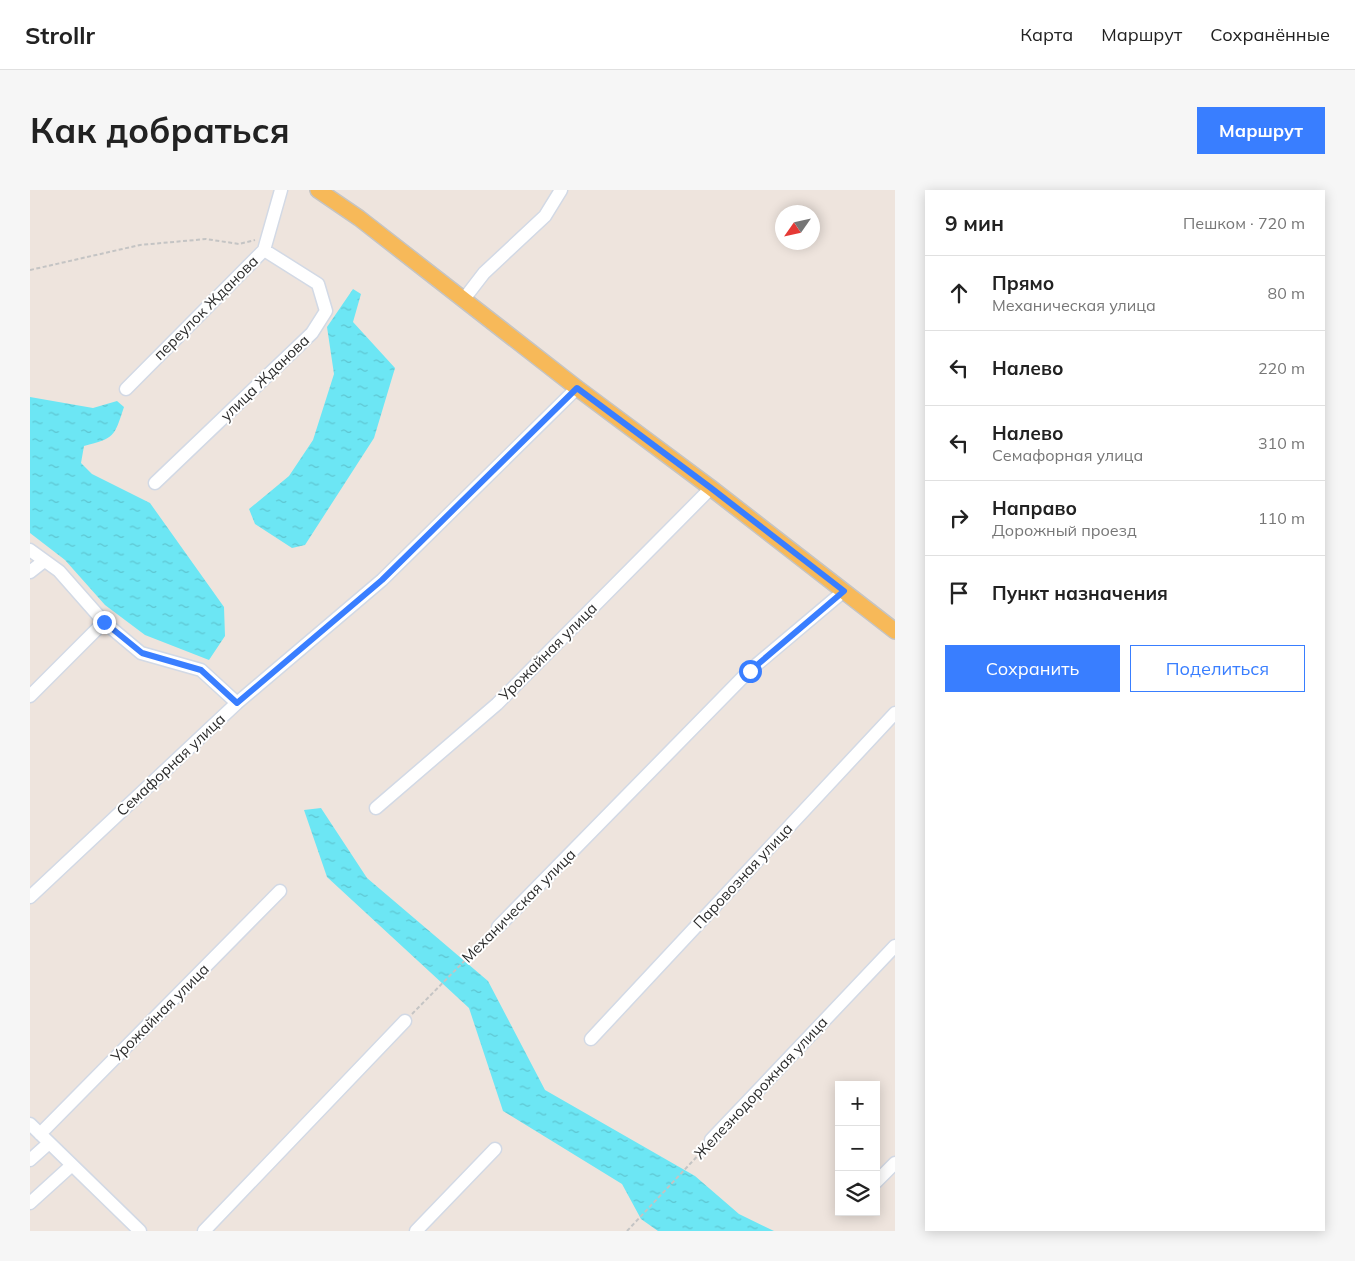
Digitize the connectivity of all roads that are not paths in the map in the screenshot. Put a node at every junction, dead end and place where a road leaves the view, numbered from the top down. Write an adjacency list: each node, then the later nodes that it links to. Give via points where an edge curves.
1 (282, 190): 4 (street, переулок Жданова)
2 (318, 190): 5 (main road)
3 (561, 190): 5 (street, via 545,216 484,273)
4 (264, 250): 7 (street, переулок Жданова); 8 (street, улица Жданова, via 318,284 326,310 312,333)
5 (464, 299): 6 (main road)
6 (577, 388): 9 (main road); 17 (street, Семафорная улица, via 382,580)
7 (126, 389)
8 (155, 483)
9 (711, 488): 13 (main road); 19 (street, Урожайная улица, via 497,704)
10 (30, 550): 11 (street)
11 (44, 560): 12 (street); 14 (street, via 59,571)
12 (30, 572)
13 (844, 591): 15 (main road); 22 (street, Механическая улица, via 750,671)
14 (104, 622): 16 (street); 17 (street, via 142,653 201,670)
15 (895, 631)
16 (30, 696)
17 (237, 703): 21 (street, Семафорная улица)
18 (895, 713): 25 (street, Паровозная улица)
19 (376, 808)
20 (280, 891): 27 (street, Урожайная улица)
21 (30, 897)
22 (498, 927)
23 (895, 946): 28 (street, Железнодорожная улица)
24 (405, 1021): 36 (street)
25 (591, 1039)
26 (30, 1124): 27 (street)
27 (45, 1138): 30 (street, Урожайная улица); 32 (street)
28 (711, 1140)
29 (495, 1149): 37 (street)
30 (30, 1160)
31 (895, 1163): 33 (street)
32 (72, 1165): 34 (street); 35 (street)
33 (880, 1178)
34 (30, 1204)
35 (140, 1231)
36 (204, 1231)
37 (416, 1231)

